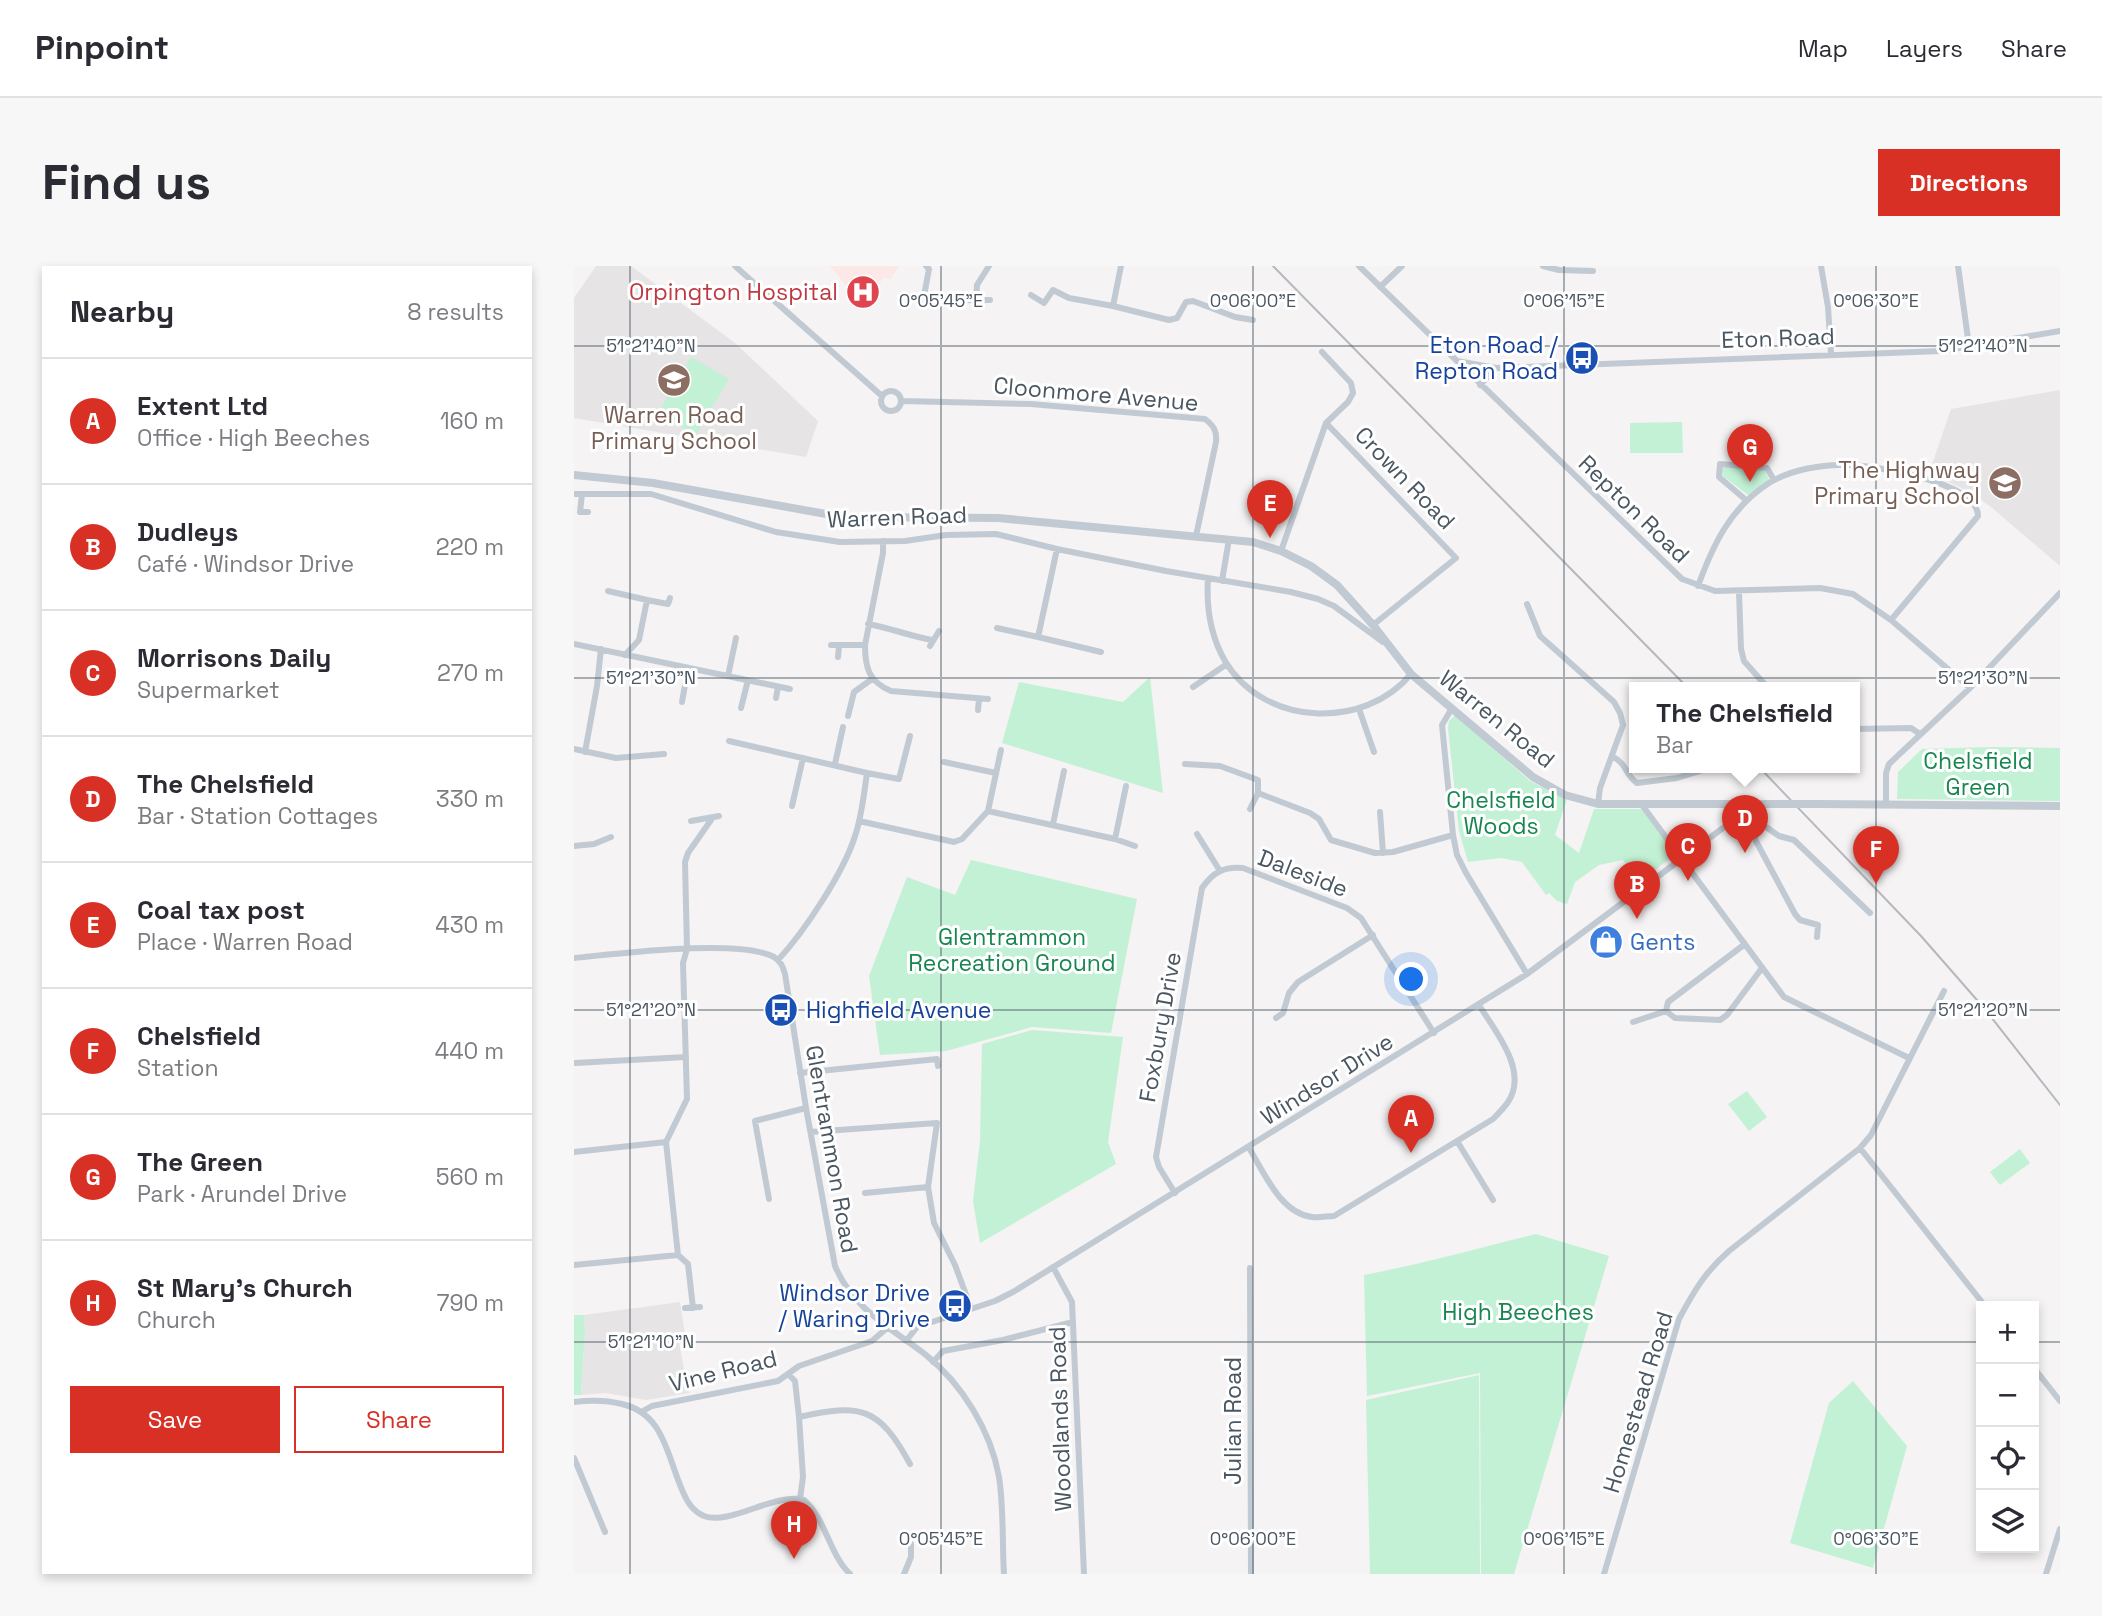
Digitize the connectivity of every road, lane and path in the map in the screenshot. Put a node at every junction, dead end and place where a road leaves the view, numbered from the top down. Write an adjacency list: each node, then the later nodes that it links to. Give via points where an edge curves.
1 (735, 266): 26 (street, Cloonmore Avenue)
2 (926, 266): 16 (street)
3 (989, 266): 14 (street, via 977,285)
4 (1121, 266): 17 (street)
5 (1359, 266): 11 (street, Repton Road)
6 (1402, 266): 11 (street)
7 (1543, 266): 10 (street)
8 (1821, 266): 22 (street)
9 (1958, 266): 20 (street)
10 (1593, 271)
11 (1380, 287): 23 (street, Repton Road)
12 (905, 294): 16 (street)
13 (1031, 295): 17 (street, via 1044,303 1053,289 1069,298)
14 (976, 300): 15 (street); 16 (street)
15 (990, 300)
16 (923, 301)
17 (1113, 306): 18 (street, via 1169,320 1177,318 1186,302 1193,301)
18 (1253, 320)
19 (2060, 331): 20 (street, Eton Road)
20 (1969, 346): 22 (street, Eton Road, via 1941,351)
21 (1322, 352): 28 (street, via 1351,383 1353,393)
22 (1831, 353): 24 (street, Eton Road)
23 (1455, 360): 24 (street, Eton Road); 25 (street, Repton Road)
24 (1496, 368): 25 (street)
25 (1480, 385): 41 (street, Repton Road, via 1666,566)
26 (882, 396): 27 (street, Cloonmore Avenue, via 893,390); 27 (street, Cloonmore Avenue, via 882,406 891,411)
27 (902, 401): 34 (street, Cloonmore Avenue, via 1031,404 1205,419 1217,433)
28 (1326, 423): 38 (street); 50 (street, Crown Road, via 1456,558)
29 (574, 475): 34 (street, Warren Road, via 650,482 842,517 998,518)
30 (1774, 480): 32 (street); 32 (street, via 1761,466 1720,464 1719,477); 48 (street, via 1804,469 1844,464 1884,467 1937,483 1974,502 1978,516)
31 (578, 494): 33 (street, via 580,512); 36 (street, Warren Road, via 652,494 776,532 840,542)
32 (1746, 500): 41 (street, via 1724,527)
33 (588, 512)
34 (1196, 536): 35 (street, Warren Road)
35 (1229, 539): 38 (street, Warren Road); 40 (street)
36 (883, 541): 37 (street, Warren Road, via 996,534); 49 (street)
37 (1057, 549): 39 (street, Warren Road); 53 (street)
38 (1281, 551): 50 (street, Warren Road, via 1336,584)
39 (1208, 578): 40 (street, Warren Road); 64 (street, via 1209,619)
40 (1222, 581): 55 (street, Warren Road, via 1318,599)
41 (1698, 586): 43 (street, Repton Road)
42 (608, 591): 46 (street)
43 (1739, 592): 48 (street, Repton Road, via 1835,589 1853,594); 70 (street, via 1744,661)
44 (2060, 593): 73 (street)
45 (670, 598): 46 (street, via 668,604)
46 (648, 600): 62 (street, via 639,640)
47 (1527, 604): 94 (street, via 1540,636 1614,702 1623,725)
48 (1891, 620): 73 (street, Repton Road)
49 (868, 624): 52 (street, via 931,643); 58 (street)
50 (1373, 625): 55 (street, Warren Road)
51 (997, 628): 53 (street)
52 (939, 631)
53 (1038, 637): 61 (street)
54 (726, 643): 67 (street, via 736,641)
55 (1385, 643): 66 (street, Warren Road)
56 (574, 644): 60 (street)
57 (831, 645): 59 (street)
58 (865, 645): 59 (street); 68 (street)
59 (839, 646): 63 (street)
60 (601, 649): 62 (street); 91 (street)
61 (1101, 652)
62 (625, 654): 65 (street)
63 (838, 657)
64 (1227, 664): 72 (street); 81 (street, via 1248,687 1295,711 1328,714)
65 (688, 667): 67 (street); 78 (street)
66 (1411, 674): 80 (street, Warren Road); 81 (street, via 1382,699)
67 (728, 676): 69 (street)
68 (872, 679): 76 (street, via 891,691); 83 (street, via 854,692)
69 (748, 680): 71 (street); 79 (street)
70 (1763, 682)
71 (779, 687): 74 (street); 75 (street)
72 (1193, 687)
73 (1970, 688): 86 (street)
74 (790, 689)
75 (776, 698)
76 (979, 699): 77 (street); 82 (street)
77 (988, 699)
78 (682, 702)
79 (741, 708)
80 (1452, 708): 105 (street, Warren Road, via 1533,777 1565,795); 121 (street, via 1442,725)
81 (1359, 709): 92 (street)
82 (978, 710)
83 (848, 716)
84 (843, 727): 97 (street)
85 (1860, 729): 86 (street, via 1911,728)
86 (1920, 734): 108 (street, via 1889,764)
87 (910, 736): 100 (street, via 900,779)
88 (729, 741): 95 (street)
89 (574, 749): 91 (street)
90 (1001, 750): 101 (street)
91 (585, 752): 93 (street, via 616,758)
92 (1374, 752)
93 (664, 754)
94 (1612, 756): 102 (street, via 1624,763 1637,783); 105 (street)
95 (803, 758): 97 (street); 109 (street)
96 (944, 762): 101 (street)
97 (835, 764): 100 (street)
98 (1189, 767): 104 (street, via 1220,766 1258,780)
99 (1064, 771): 119 (street)
100 (867, 773): 118 (street)
101 (996, 773): 112 (street)
102 (1693, 773)
103 (1126, 786): 123 (street)
104 (1258, 793): 111 (street); 126 (street, via 1310,813 1331,839)
105 (1598, 804): 107 (street, Warren Road)
106 (1738, 804): 107 (street, Warren Road); 108 (street, Warren Road, bridge); 115 (street)
107 (1642, 805): 127 (street)
108 (1886, 805): 110 (street, Warren Road)
109 (792, 806)
110 (2060, 806)
111 (1250, 809)
112 (988, 811): 118 (street, via 954,842); 119 (street)
113 (1380, 811): 126 (street)
114 (719, 816): 116 (street)
115 (1735, 819): 127 (street, Windsor Drive); 129 (street, via 1756,820 1794,840); 131 (street, via 1749,828 1795,914 1818,925)
116 (711, 820): 117 (street); 133 (street, via 685,862)
117 (691, 821)
118 (859, 821): 135 (street, via 823,899)
119 (1053, 824): 123 (street)
120 (1197, 834): 128 (street)
121 (1453, 835): 126 (street); 137 (street, via 1465,873)
122 (611, 838): 124 (street)
123 (1115, 839): 125 (street)
124 (574, 846)
125 (1135, 846)
126 (1383, 853)
127 (1682, 858): 132 (street); 137 (street, Windsor Drive)
128 (1220, 871): 130 (street, Daleside, via 1243,868 1347,908); 158 (street, Foxbury Drive, via 1202,888 1156,1157)
129 (1870, 913)
130 (1373, 934): 141 (street, via 1298,982); 143 (street, Daleside)
131 (1817, 937)
132 (1745, 944): 136 (street); 140 (street, via 1668,1002)
133 (687, 949): 134 (street); 135 (street, via 746,949); 144 (street, via 683,963)
134 (574, 958)
135 (778, 960): 148 (street, Glentrammon Road, via 785,970)
136 (1762, 968): 140 (street, via 1720,1020 1675,1018); 145 (street, via 1784,997)
137 (1527, 974): 139 (street, Windsor Drive)
138 (1944, 991): 145 (street, Homestead Road)
139 (1479, 1005): 143 (street, Windsor Drive); 151 (street, via 1511,1058 1515,1079 1510,1101 1493,1119)
140 (1666, 1011): 142 (street)
141 (1276, 1018)
142 (1633, 1021)
143 (1434, 1033): 153 (street, Windsor Drive)
144 (686, 1057): 146 (street); 152 (street, via 687,1099)
145 (1909, 1058): 154 (street, Homestead Road)
146 (580, 1066)
147 (938, 1066): 148 (street, via 937,1059)
148 (800, 1073): 149 (street, Glentrammon Road)
149 (806, 1108): 150 (street, Glentrammon Road); 159 (street, via 755,1121)
150 (811, 1132): 156 (street, via 937,1123); 169 (street, Glentrammon Road, via 835,1266 858,1301)
151 (1457, 1141): 153 (street, via 1335,1216 1311,1217 1293,1210 1279,1197); 160 (street)
152 (666, 1142): 155 (street); 161 (street)
153 (1249, 1148): 158 (street, Windsor Drive)
154 (1860, 1149): 165 (street); 189 (street, Homestead Road, via 1729,1251 1695,1289 1679,1319)
155 (574, 1152)
156 (928, 1187): 157 (street); 167 (street, via 933,1223)
157 (865, 1193)
158 (1175, 1193): 163 (street, Windsor Drive)
159 (769, 1199)
160 (1493, 1200)
161 (678, 1255): 162 (street); 166 (street, via 688,1265)
162 (574, 1265)
163 (1054, 1267): 167 (street, Windsor Drive, via 1013,1292); 168 (street, Woodlands Road, via 1072,1302)
164 (1250, 1268): 188 (street, Julian Road)
165 (1981, 1301)
166 (693, 1308)
167 (971, 1308): 170 (street, Windsor Drive, via 917,1327)
168 (1073, 1322): 171 (street, via 943,1351); 187 (street, Woodlands Road)
169 (887, 1328): 170 (street, Glentrammon Road); 173 (street, Vine Road, via 872,1341 799,1366)
170 (906, 1341): 171 (street, Glentrammon Road)
171 (933, 1362): 186 (street, Glentrammon Road, via 961,1392 990,1446 999,1482)
172 (2039, 1374): 174 (street)
173 (789, 1375): 176 (street, Vine Road); 177 (street, via 795,1381)
174 (2060, 1401)
175 (574, 1402): 176 (street, via 604,1401)
176 (643, 1411): 180 (street, via 656,1426 685,1496 699,1514 716,1517)
177 (799, 1417): 179 (street, via 840,1409 867,1414 886,1425); 180 (street)
178 (574, 1458): 182 (street)
179 (910, 1464)
180 (800, 1499): 184 (street, via 810,1506)
181 (2060, 1528): 190 (street)
182 (605, 1532)
183 (911, 1544): 185 (street)
184 (850, 1574)
185 (904, 1574)
186 (1004, 1574)
187 (1084, 1574)
188 (1251, 1574)
189 (1604, 1574)
190 (2046, 1574)

